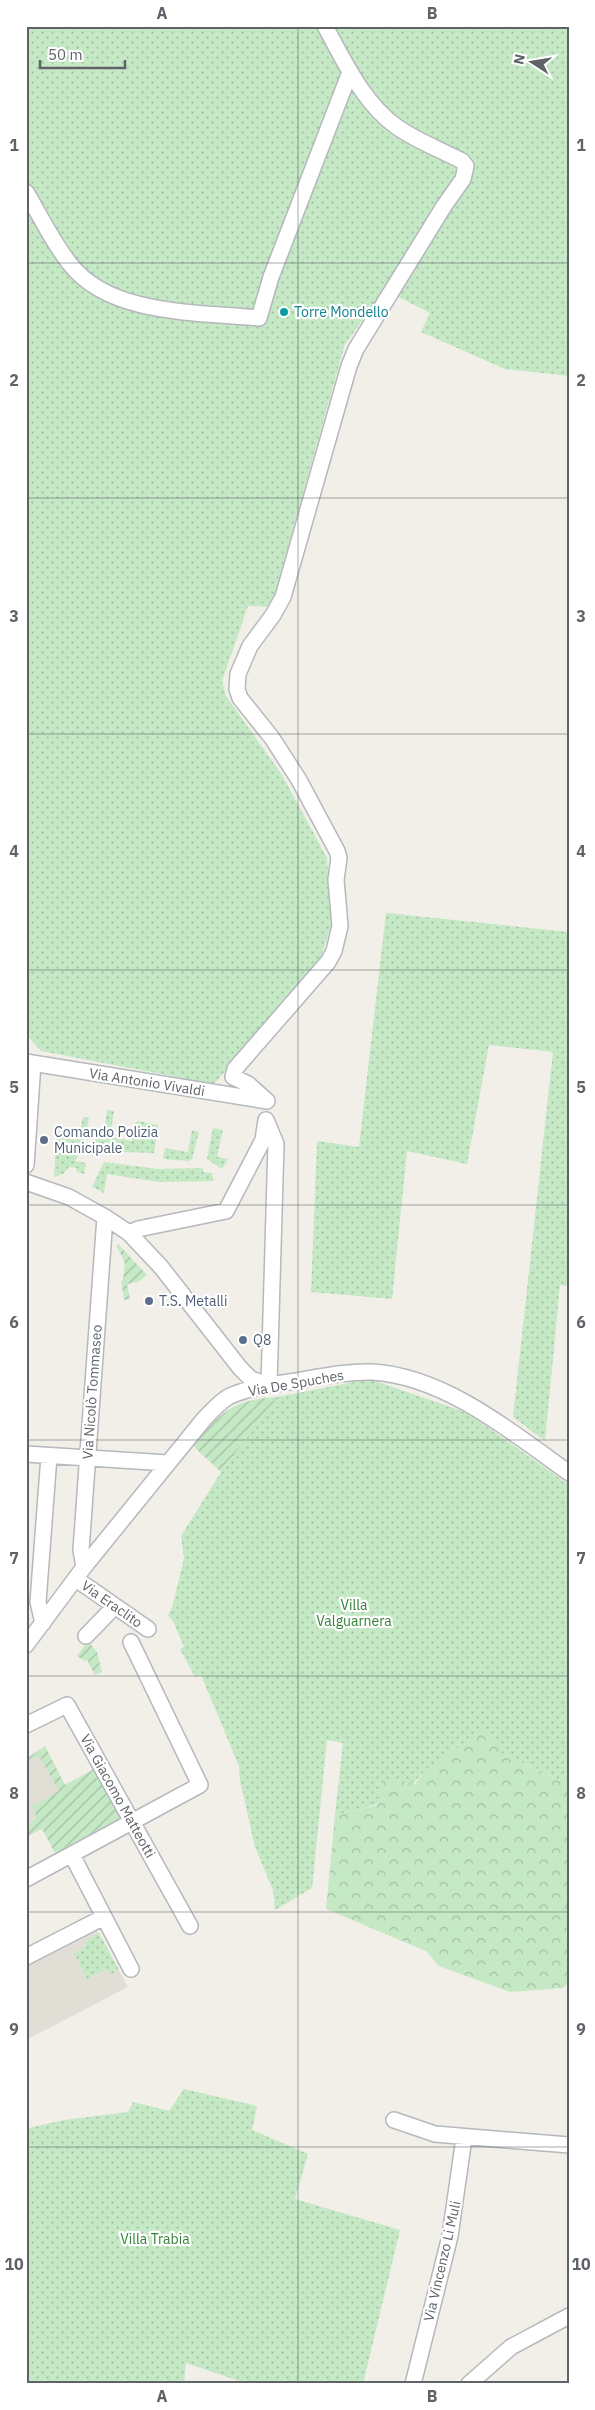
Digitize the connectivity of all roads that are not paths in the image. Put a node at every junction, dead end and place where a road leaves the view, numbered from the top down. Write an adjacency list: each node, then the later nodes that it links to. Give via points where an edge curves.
1 (325, 26): 2 (street)
2 (350, 72): 3 (street, via 271,277 259,318 143,306 95,288 69,264); 5 (street, via 390,121 466,166 463,179 356,349 283,597 250,646 238,674 236,689 240,698 272,738 299,780 339,858 336,880 340,926 334,951 235,1069 232,1077 248,1084)
3 (26, 192)
4 (29, 1062): 5 (street, Via Antonio Vivaldi); 7 (street)
5 (267, 1101): 6 (street)
6 (266, 1120): 10 (street, via 263,1140 226,1211); 12 (street, via 276,1144)
7 (26, 1165)
8 (26, 1182): 9 (street, via 69,1197)
9 (105, 1217): 10 (street); 16 (street, Via Nicolò Tommaseo)
10 (129, 1233): 11 (street, via 161,1267)
11 (240, 1368): 12 (street, via 251,1379); 13 (street, via 238,1385)
12 (269, 1385): 13 (street, Via De Spuches); 18 (street, Via De Spuches, via 370,1372 395,1375 441,1391 485,1414)
13 (229, 1396): 17 (street, Via De Spuches, via 204,1419)
14 (26, 1454): 15 (street)
15 (49, 1456): 16 (street); 20 (street)
16 (87, 1458): 17 (street); 19 (street, Via Nicolò Tommaseo)
17 (168, 1463): 19 (street, Via De Spuches)
18 (569, 1473)
19 (80, 1573): 21 (street, Via De Spuches); 22 (street, Via Eraclito)
20 (32, 1602): 21 (street); 23 (street)
21 (59, 1602): 23 (street, Via De Spuches)
22 (115, 1606): 24 (street, Via Eraclito); 25 (street)
23 (43, 1623): 27 (street, Via De Spuches)
24 (148, 1629)
25 (86, 1636)
26 (131, 1642): 29 (street, via 200,1785)
27 (26, 1645)
28 (26, 1725): 29 (street, Via Giacomo Matteotti, via 67,1705)
29 (132, 1822): 30 (street); 33 (street, Via Giacomo Matteotti)
30 (72, 1854): 31 (street); 32 (street)
31 (26, 1879)
32 (104, 1917): 34 (street); 35 (street)
33 (190, 1926)
34 (26, 1957)
35 (131, 1969)
36 (394, 2120): 37 (street, via 435,2134)
37 (464, 2138): 38 (street); 40 (street, Via Vincenzo Li Muli, via 450,2236)
38 (569, 2145)
39 (569, 2316): 41 (street, via 511,2347)
40 (413, 2384)
41 (468, 2384)

